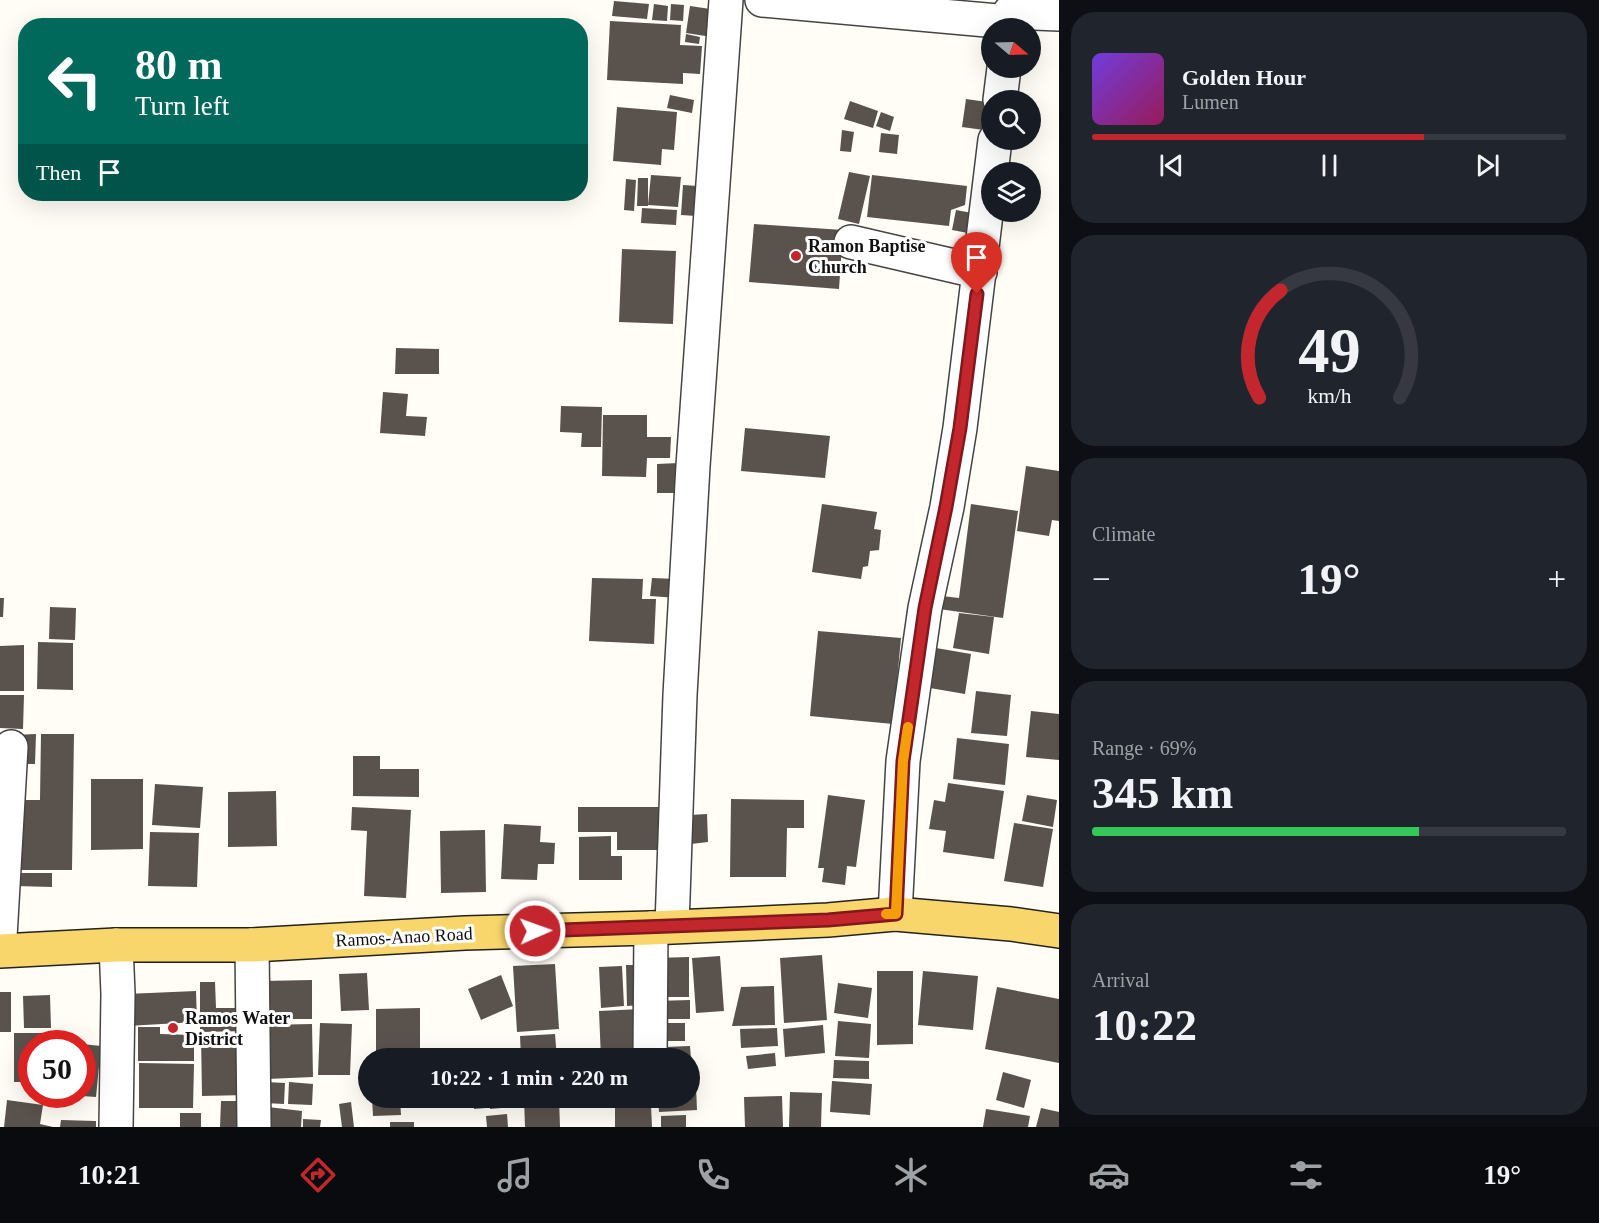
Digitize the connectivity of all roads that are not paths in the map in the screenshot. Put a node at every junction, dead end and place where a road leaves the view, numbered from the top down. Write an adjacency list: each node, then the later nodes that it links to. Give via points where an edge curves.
1 (726, 0): 10 (street)
2 (762, 0): 4 (street)
3 (1059, 14): 4 (street)
4 (1010, 16)
5 (994, 150): 7 (street)
6 (851, 242): 7 (street)
7 (980, 272): 9 (street, via 960,428 925,608 903,761)
8 (11, 747): 12 (street)
9 (896, 914): 10 (main road, Ramos-Anao Road); 11 (main road, Ramos-Anao Road)
10 (661, 927): 14 (main road, Ramos-Anao Road); 16 (street)
11 (1059, 931)
12 (0, 937)
13 (116, 945): 14 (main road, Ramos-Anao Road); 15 (main road, Ramos-Anao Road); 17 (street)
14 (252, 945): 18 (street)
15 (0, 951)
16 (651, 1048)
17 (116, 1127)
18 (255, 1127)

